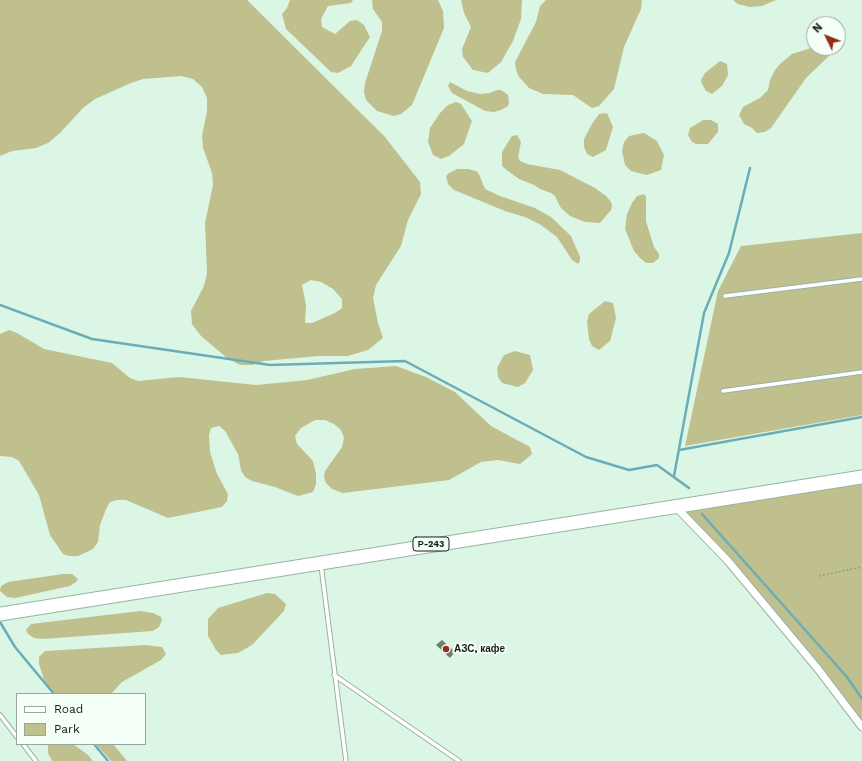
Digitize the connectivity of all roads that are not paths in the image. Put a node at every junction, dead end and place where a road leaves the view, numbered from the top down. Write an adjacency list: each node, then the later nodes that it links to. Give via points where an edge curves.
1 (862, 279): 2 (lane)
2 (725, 296)
3 (862, 372): 4 (lane)
4 (723, 391)
5 (862, 477): 6 (highway, Р-243)
6 (675, 506): 7 (highway, Р-243); 11 (street, via 733,566)
7 (321, 562): 8 (highway, Р-243); 9 (lane)
8 (0, 614)
9 (334, 674): 15 (lane); 16 (lane)
10 (0, 714): 12 (lane)
11 (862, 727)
12 (16, 735)
13 (24, 745): 14 (lane)
14 (36, 761)
15 (346, 761)
16 (459, 761)

